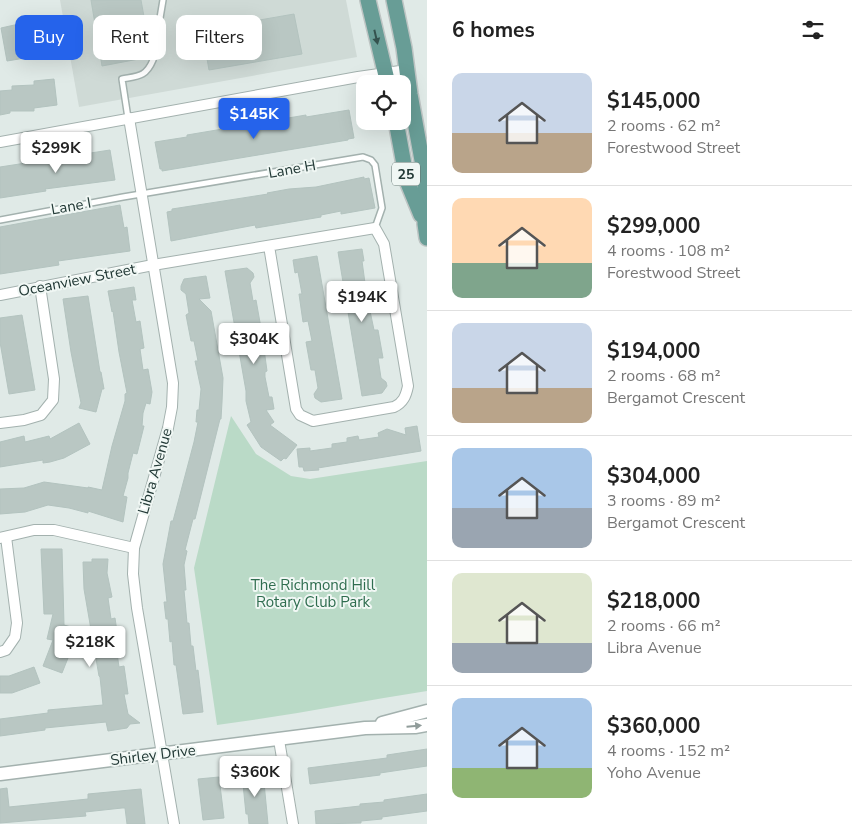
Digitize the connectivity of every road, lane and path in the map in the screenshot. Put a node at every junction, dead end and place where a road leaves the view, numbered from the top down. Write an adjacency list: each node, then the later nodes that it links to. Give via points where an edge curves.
1 (163, 0): 8 (lane, via 150,68 144,74 122,79)
2 (368, 0): 5 (main road, one-way to 5)
3 (394, 0): 4 (main road, 25)
4 (407, 70): 6 (street); 14 (main road, 25, via 425,178)
5 (386, 75)
6 (394, 75)
7 (356, 83): 8 (street)
8 (128, 118): 10 (street); 11 (street, Libra Avenue)
9 (398, 130): 14 (main road, 25, via 407,181)
10 (0, 142)
11 (142, 194): 12 (lane, Lane I); 13 (lane, Lane H, via 363,157 374,165 382,208); 16 (street, Libra Avenue)
12 (0, 220)
13 (375, 228): 15 (street, Oceanview Street); 15 (street, via 384,244 407,391 403,401 394,407 331,418 313,421 300,415 296,409)
14 (426, 231)
15 (269, 246): 16 (street, Oceanview Street)
16 (153, 265): 17 (street, Oceanview Street); 21 (street, Libra Avenue, via 173,383 172,407)
17 (40, 286): 18 (street, Oceanview Street); 19 (street, via 54,379 52,400 41,415)
18 (0, 295)
19 (0, 423)
20 (3, 538): 21 (street, via 34,530 54,530); 22 (street, via 17,623 15,637 6,650)
21 (134, 548): 27 (street, Libra Avenue, via 138,608)
22 (0, 652)
23 (427, 711): 25 (street, Shirley Drive)
24 (427, 725): 25 (street, Shirley Drive, one-way to 24)
25 (365, 728): 26 (street, Shirley Drive)
26 (279, 740): 27 (street, Shirley Drive); 30 (street)
27 (162, 754): 28 (street, Shirley Drive); 29 (street, Libra Avenue)
28 (0, 774)
29 (174, 824)
30 (293, 824)

